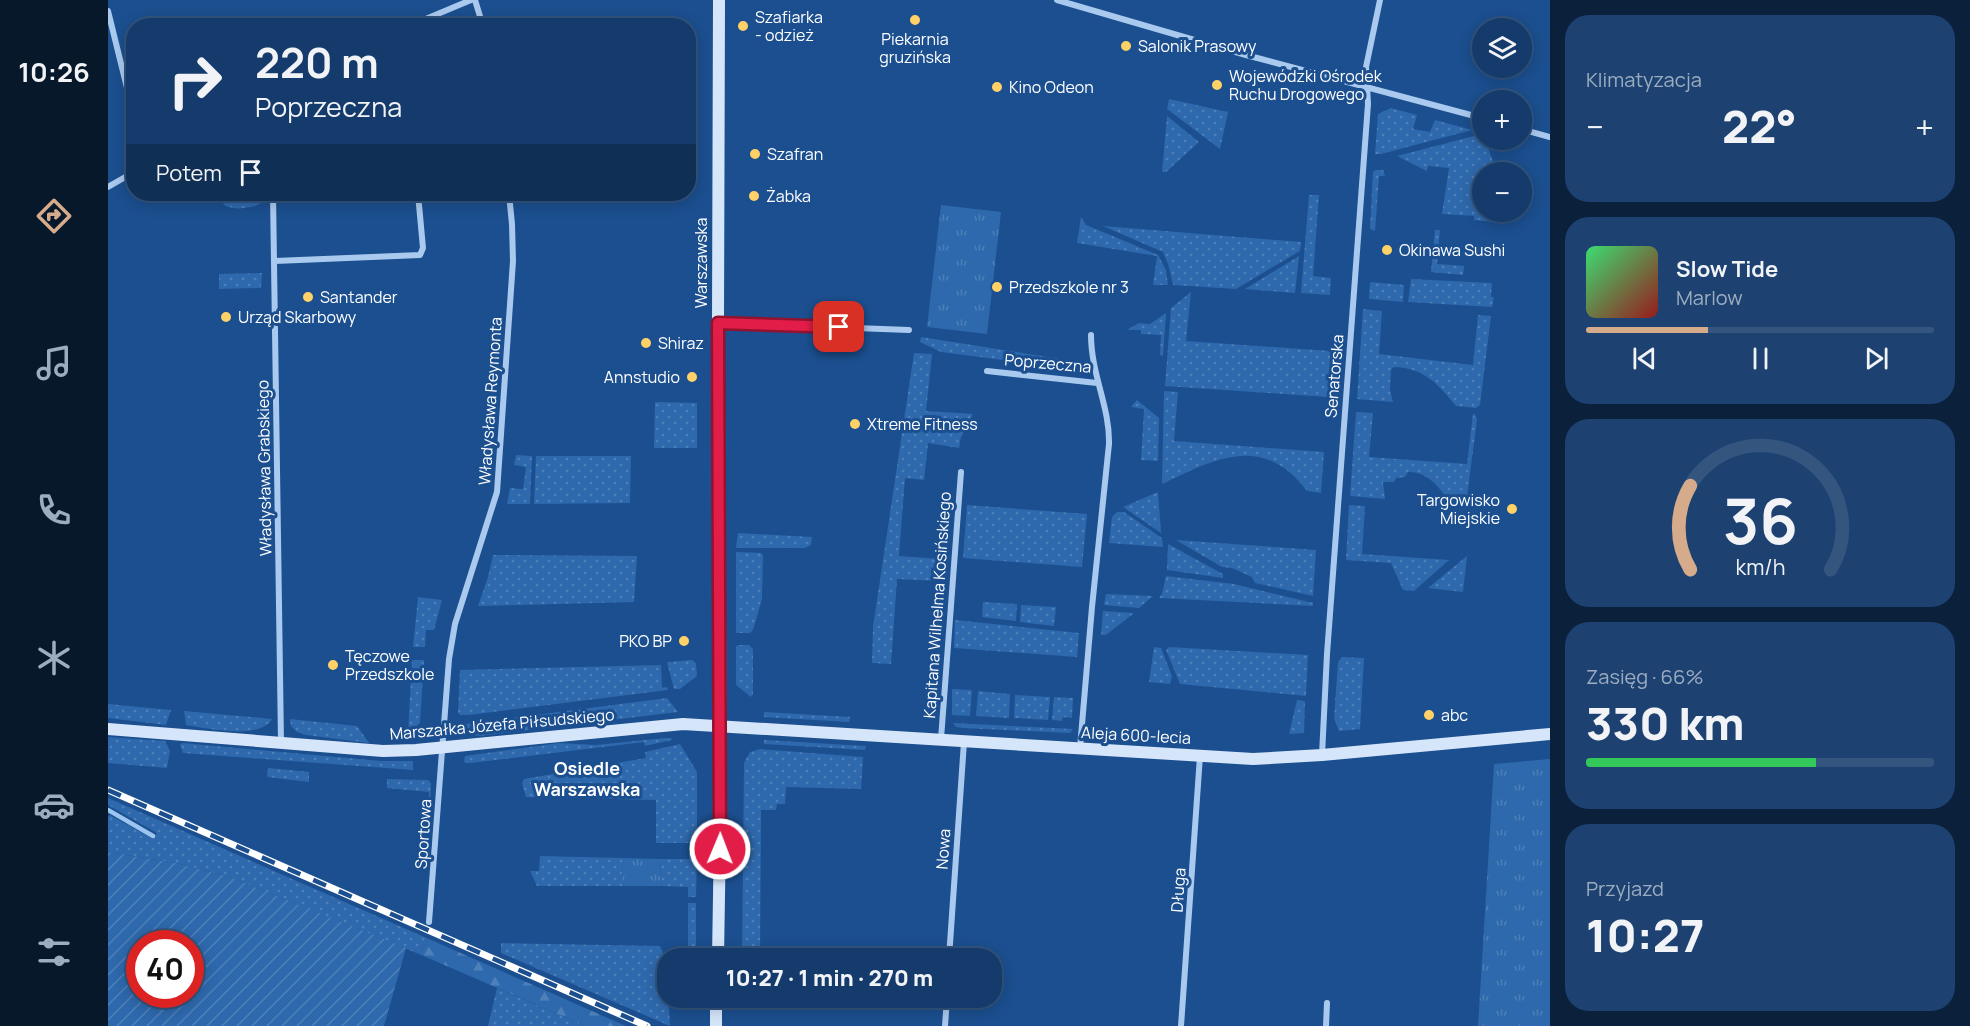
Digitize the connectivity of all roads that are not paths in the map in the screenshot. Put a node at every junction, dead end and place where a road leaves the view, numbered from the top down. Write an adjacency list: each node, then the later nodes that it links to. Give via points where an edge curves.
1 (473, 0): 6 (street); 7 (street)
2 (719, 0): 19 (main road, Warszawska)
3 (1057, 0): 9 (street)
4 (1380, 0): 9 (street, Senatorska, via 1366,67)
5 (108, 10): 8 (street)
6 (429, 18)
7 (480, 18)
8 (126, 83)
9 (1367, 87): 10 (street); 34 (street, Senatorska)
10 (1472, 115)
11 (1532, 132): 12 (street)
12 (1550, 136)
13 (126, 177): 14 (street)
14 (108, 187)
15 (273, 201): 18 (street, Władysława Grabskiego)
16 (419, 201): 18 (street, via 423,248 420,255)
17 (510, 201): 31 (street, Władysława Reymonta, via 513,261 496,492 451,642)
18 (275, 261): 30 (street, Władysława Grabskiego)
19 (718, 323): 20 (street); 25 (main road, Warszawska)
20 (909, 330)
21 (1091, 335): 23 (street, Poprzeczna)
22 (987, 371): 23 (street, Poprzeczna)
23 (1097, 383): 32 (street, via 1110,425 1110,444)
24 (961, 472): 28 (street, Kapitana Wilhelma Kosińskiego)
25 (719, 725): 28 (main road, Aleja 600-lecia); 31 (main road, Marszałka Józefa Piłsudskiego, via 642,727); 36 (main road, Warszawska)
26 (108, 729): 30 (main road, Marszałka Józefa Piłsudskiego)
27 (1550, 734): 34 (main road, Aleja 600-lecia)
28 (941, 739): 29 (main road, Aleja 600-lecia)
29 (964, 741): 32 (main road, Aleja 600-lecia); 37 (street, Nowa)
30 (281, 742): 31 (main road, Marszałka Józefa Piłsudskiego, via 382,751)
31 (442, 748): 35 (street, Sportowa)
32 (1080, 749): 33 (main road, Aleja 600-lecia)
33 (1200, 755): 34 (main road, Aleja 600-lecia, via 1253,759); 43 (street, Długa)
34 (1322, 755)
35 (429, 922)
36 (718, 948)
37 (950, 948)
38 (1327, 1003): 44 (street)
39 (716, 1008): 41 (main road)
40 (946, 1008): 42 (street)
41 (716, 1026)
42 (945, 1026)
43 (1181, 1026)
44 (1326, 1026)

